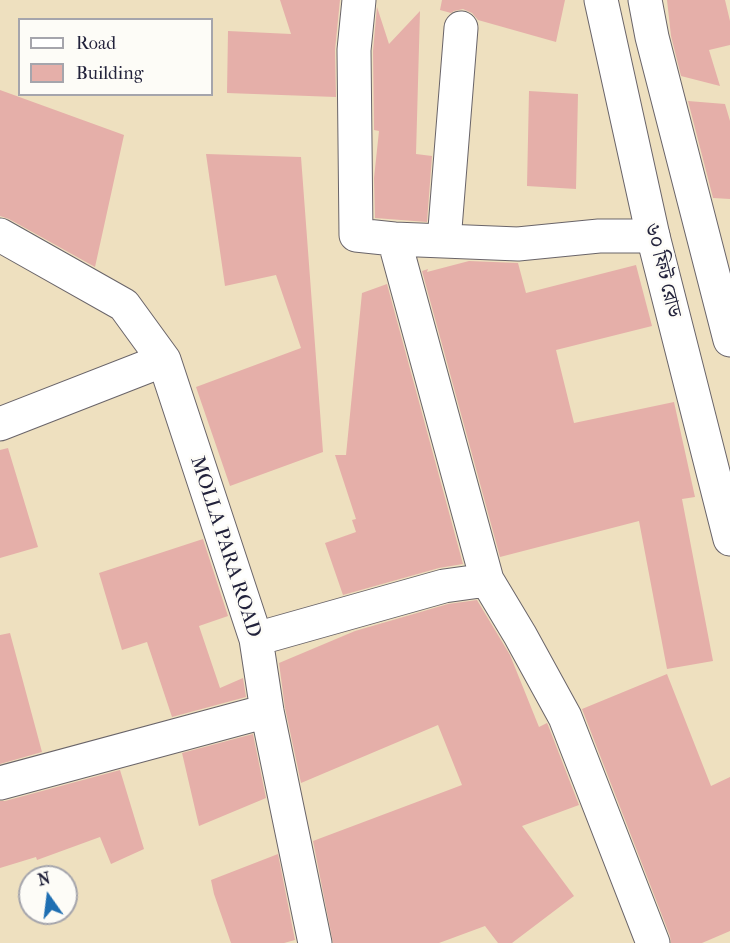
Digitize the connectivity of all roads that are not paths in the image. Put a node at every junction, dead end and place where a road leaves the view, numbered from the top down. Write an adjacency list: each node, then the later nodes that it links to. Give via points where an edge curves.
1 (359, 0): 7 (street, via 354,50 356,236)
2 (602, 0): 6 (street, ৬০ ফিট রোড)
3 (645, 0): 9 (street)
4 (460, 28): 8 (street)
5 (0, 235): 10 (street, MOLLA PARA ROAD, via 124,305)
6 (653, 236): 8 (street, via 599,236 518,244); 12 (street, ৬০ ফিট রোড)
7 (394, 239): 8 (street); 14 (street)
8 (444, 241)
9 (730, 340)
10 (164, 360): 11 (street); 15 (street, MOLLA PARA ROAD)
11 (0, 424)
12 (722, 476): 13 (street, ৬০ ফিট রোড)
13 (730, 539)
14 (487, 580): 15 (street, via 444,586); 19 (street, via 565,717)
15 (256, 639): 16 (street, MOLLA PARA ROAD)
16 (267, 711): 17 (street); 18 (street, MOLLA PARA ROAD)
17 (0, 783)
18 (315, 943)
19 (653, 943)

